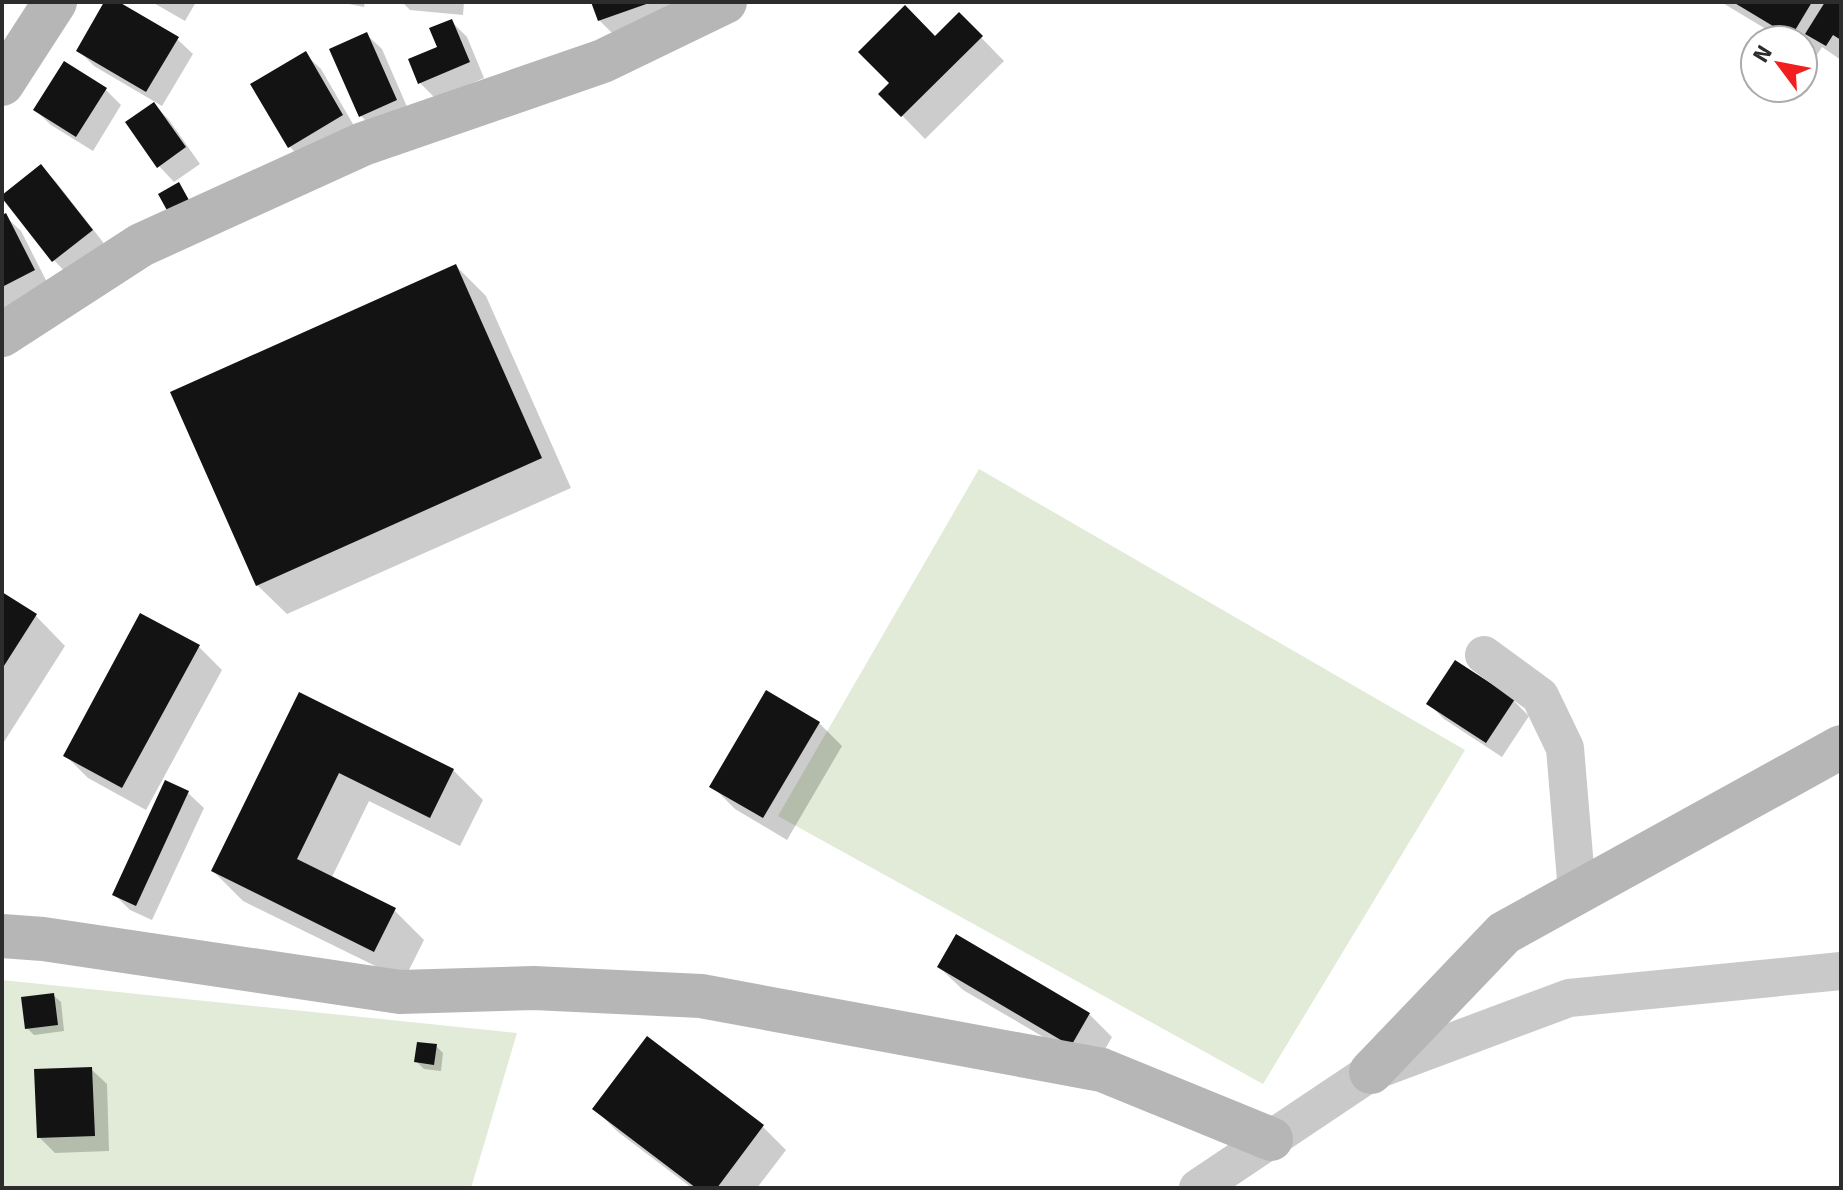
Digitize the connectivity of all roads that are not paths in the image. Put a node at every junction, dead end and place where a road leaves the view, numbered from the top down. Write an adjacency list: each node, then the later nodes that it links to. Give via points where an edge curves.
1 (55, 2): 3 (street)
2 (725, 2): 4 (street, via 603,61 363,144 141,245)
3 (2, 84)
4 (2, 335)
5 (1484, 655): 7 (street, via 1540,696 1565,748)
6 (1841, 747): 7 (street)
7 (1577, 892): 10 (street, via 1504,933)
8 (2, 936): 11 (street, via 400,992 534,988 701,996 1102,1070)
9 (1841, 971): 10 (street, via 1569,998)
10 (1371, 1072): 11 (street)
11 (1271, 1139): 12 (street)
12 (1198, 1188)

